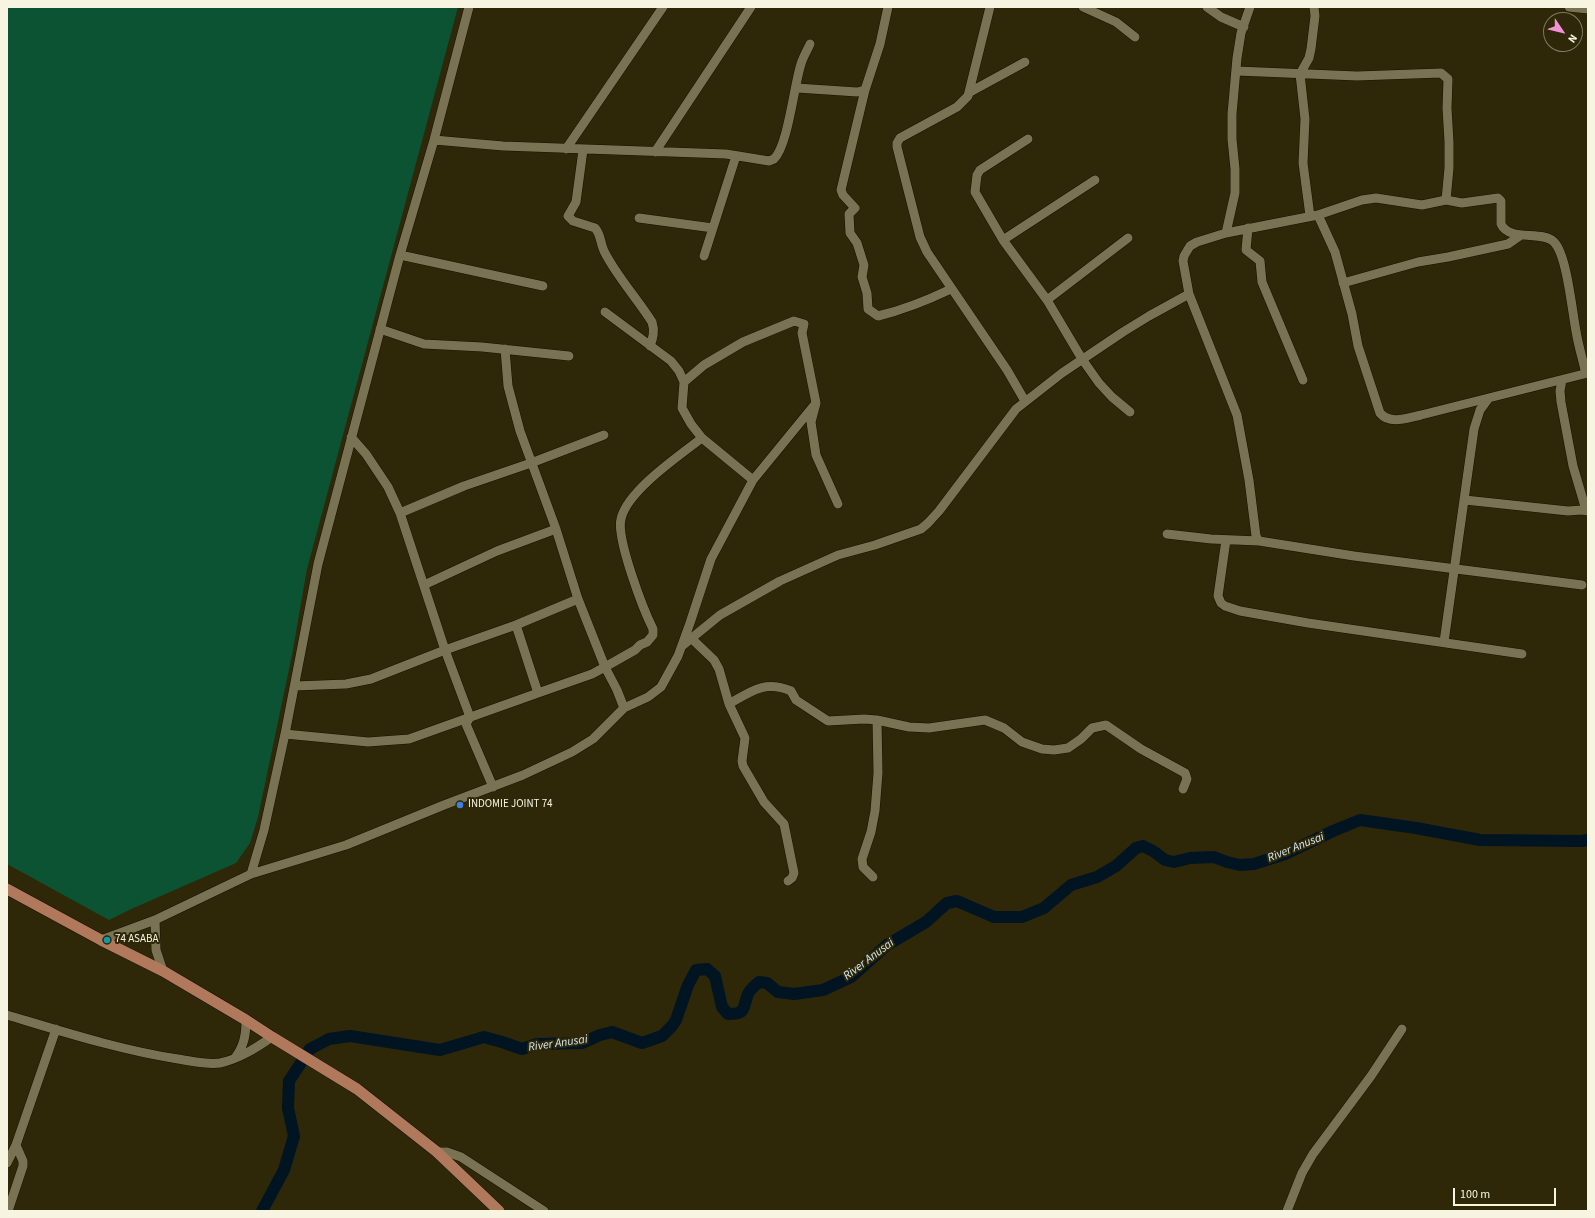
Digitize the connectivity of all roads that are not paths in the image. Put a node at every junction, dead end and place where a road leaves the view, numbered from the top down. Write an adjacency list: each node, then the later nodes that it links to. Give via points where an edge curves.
1 (469, 7): 22 (street)
2 (663, 7): 23 (street)
3 (751, 7): 25 (street)
4 (888, 7): 19 (street, via 880,44)
5 (990, 7): 20 (street)
6 (1083, 7): 13 (street, via 1116,22)
7 (1207, 7): 12 (street, via 1221,17)
8 (1250, 7): 12 (street)
9 (1314, 7): 17 (street, via 1312,48)
10 (1569, 7): 11 (street)
11 (1588, 9)
12 (1244, 26): 16 (street)
13 (1136, 37)
14 (810, 44): 18 (street, via 801,65)
15 (1025, 62): 20 (street)
16 (1237, 71): 17 (street); 33 (street, via 1232,114 1235,193)
17 (1300, 74): 28 (street, via 1357,76 1441,73 1447,76 1449,142); 29 (street, via 1305,119 1302,163)
18 (797, 88): 19 (street, via 857,92); 26 (street, via 777,156 769,161)
19 (865, 90): 41 (street, via 841,190 855,208 849,214 850,233 857,243 864,265 862,277 868,309 878,316)
20 (970, 92): 41 (street, via 965,101 957,107 900,138 897,143 920,237)
21 (1028, 139): 36 (street, via 980,170 977,175 976,192)
22 (434, 140): 23 (street); 37 (street)
23 (566, 149): 24 (street)
24 (583, 150): 25 (street); 46 (street, via 576,202 568,216 573,221 597,230 603,249 618,275 652,322 654,327)
25 (655, 152): 26 (street)
26 (736, 156): 31 (street)
27 (1095, 180): 36 (street)
28 (1446, 200): 29 (street, via 1422,205 1376,198); 34 (street, via 1462,203 1498,198 1501,201 1502,227)
29 (1314, 216): 32 (street); 39 (street, via 1335,252)
30 (639, 218): 31 (street)
31 (713, 228): 38 (street)
32 (1248, 228): 33 (street); 51 (street, via 1246,250 1260,261 1262,282)
33 (1226, 233): 42 (street, via 1197,242 1186,251 1183,261)
34 (1521, 235): 39 (street, via 1508,244 1418,262); 50 (street, via 1548,238 1558,249 1567,277 1585,370)
35 (1128, 238): 43 (street)
36 (1003, 240): 43 (street)
37 (400, 255): 40 (street); 45 (street)
38 (704, 256)
39 (1343, 283): 54 (street, via 1358,346 1380,414 1384,418 1394,420)
40 (543, 286)
41 (951, 289): 55 (street, via 1007,370)
42 (1190, 294): 49 (street, via 1149,316); 70 (street, via 1237,415 1256,536)
43 (1047, 300): 49 (street)
44 (605, 312): 46 (street)
45 (380, 329): 47 (street, via 424,344); 59 (street)
46 (650, 346): 53 (street, via 670,361)
47 (505, 349): 48 (street); 61 (street, via 508,386)
48 (569, 356)
49 (1082, 359): 55 (street); 57 (street, via 1099,383)
50 (1588, 373): 52 (street)
51 (1303, 380)
52 (1562, 380): 54 (street); 65 (street, via 1561,402 1573,466)
53 (684, 382): 56 (street, via 704,365 743,342 799,321 804,324 802,333); 60 (street, via 682,408)
54 (1488, 399): 63 (street, via 1480,410 1474,429)
55 (1025, 401): 76 (street, via 1011,414 939,511 924,526 875,545 838,555 800,571 720,615)
56 (816, 403): 62 (street); 64 (street, via 811,422 816,455)
57 (1130, 412)
58 (604, 435): 61 (street)
59 (351, 437): 66 (street, via 388,486); 82 (street, via 318,564)
60 (702, 438): 62 (street); 81 (street, via 644,485 621,518 624,548 653,635 635,650)
61 (531, 463): 66 (street, via 464,486); 67 (street)
62 (753, 480): 78 (street, via 711,560)
63 (1465, 500): 65 (street, via 1568,511); 71 (street)
64 (838, 504)
65 (1587, 510)
66 (400, 513): 72 (street)
67 (556, 529): 72 (street, via 492,552); 74 (street)
68 (1167, 534): 69 (street)
69 (1226, 540): 70 (street); 77 (street, via 1218,596 1225,606 1308,623)
70 (1259, 541): 71 (street)
71 (1455, 570): 73 (street); 77 (street)
72 (424, 585): 79 (street)
73 (1582, 585)
74 (578, 599): 75 (street); 81 (street)
75 (516, 625): 79 (street); 83 (street)
76 (692, 638): 78 (street); 84 (street, via 716,664)
77 (1444, 642): 80 (street)
78 (681, 647): 85 (street, via 661,687 648,697)
79 (445, 650): 82 (street, via 371,679 346,684); 86 (street)
80 (1522, 654)
81 (605, 667): 83 (street); 85 (street)
82 (295, 686): 88 (street)
83 (538, 694): 86 (street)
84 (729, 704): 87 (street, via 753,690 775,686 791,691 796,700 828,721); 93 (street, via 744,738 743,766 764,802 784,824 794,873)
85 (624, 708): 89 (street, via 593,739 572,752)
86 (470, 717): 88 (street, via 409,739 391,741 368,742); 89 (street, via 466,724)
87 (877, 720): 90 (street, via 909,727 929,728 986,720 1004,728 1030,746 1054,750 1074,746 1092,728 1106,725 1140,749 1185,773 1187,779); 92 (street, via 878,768 875,811 862,859 863,867)
88 (285, 734): 91 (street, via 264,830)
89 (493, 787): 91 (street, via 346,845)
90 (1183, 789)
91 (251, 874): 95 (street)
92 (873, 877)
93 (788, 881)
94 (7, 890): 96 (main road)
95 (155, 920): 96 (street); 97 (street, via 156,950)
96 (101, 940): 97 (main road)
97 (163, 971): 99 (main road)
98 (7, 1015): 100 (street)
99 (246, 1020): 102 (main road); 103 (street, via 245,1040)
100 (56, 1029): 103 (street, via 115,1047 158,1056 207,1063); 104 (street)
101 (1402, 1029): 110 (street, via 1371,1076 1313,1154 1297,1184)
102 (272, 1038): 103 (street); 105 (main road, via 357,1089)
103 (234, 1059)
104 (16, 1145): 106 (street); 107 (street, via 23,1166)
105 (436, 1152): 108 (main road); 109 (street, via 447,1152 461,1157)
106 (7, 1163)
107 (8, 1211)
108 (499, 1211)
109 (544, 1211)
110 (1287, 1211)

